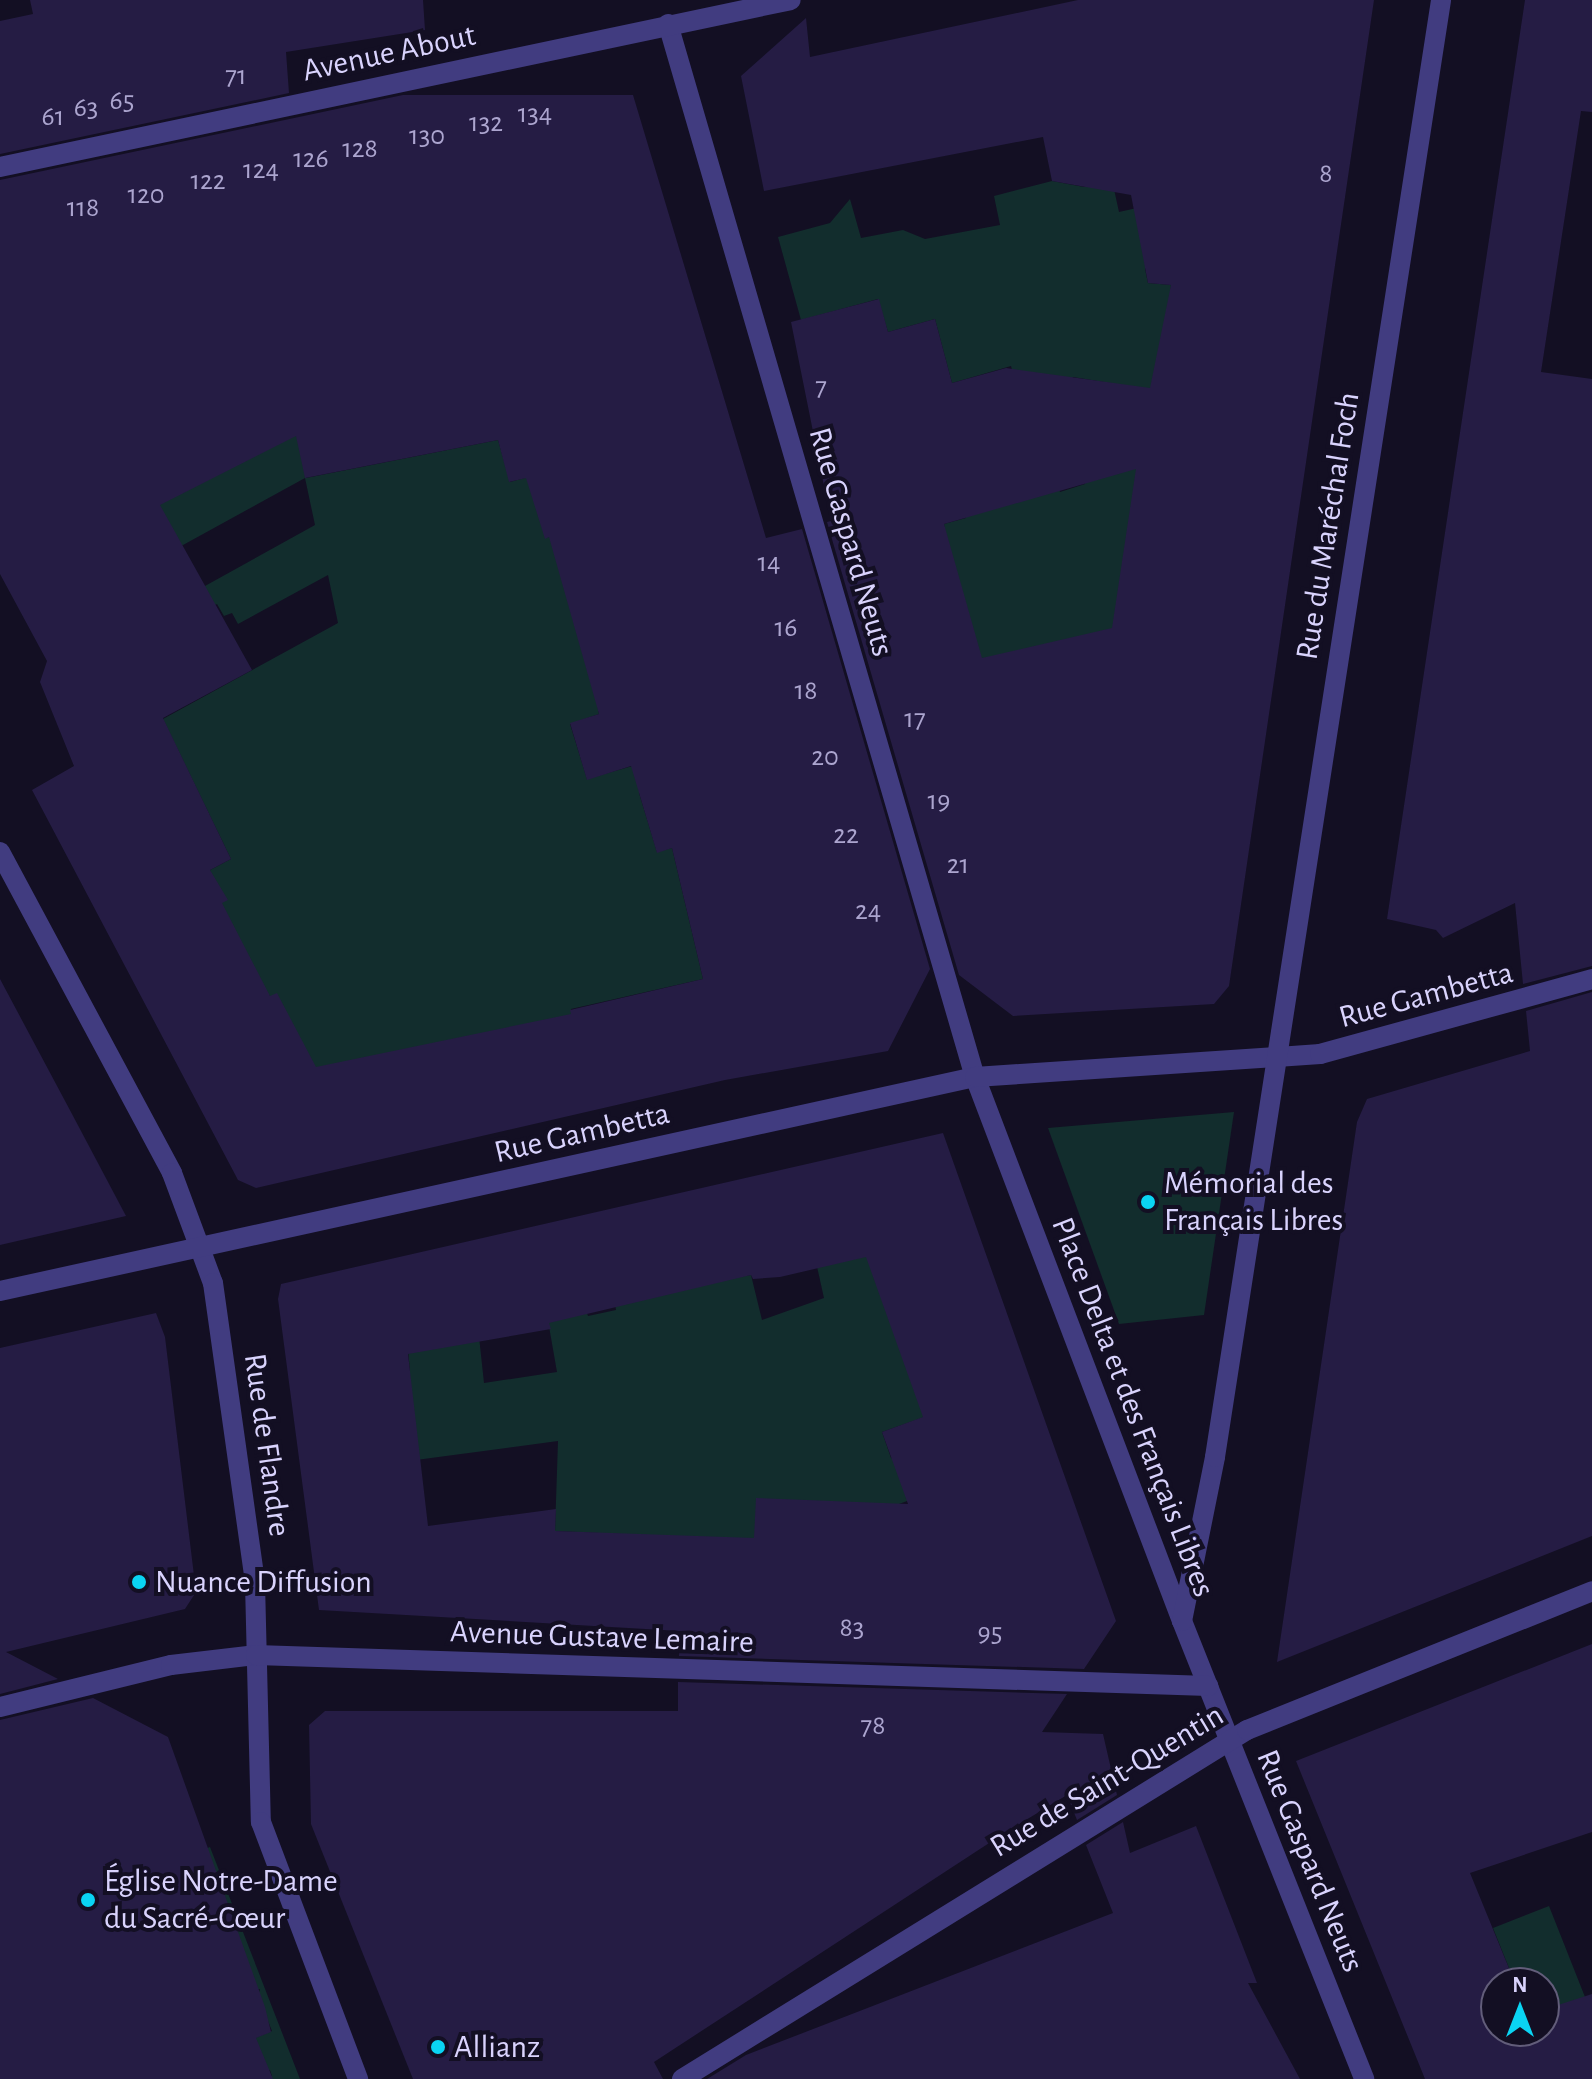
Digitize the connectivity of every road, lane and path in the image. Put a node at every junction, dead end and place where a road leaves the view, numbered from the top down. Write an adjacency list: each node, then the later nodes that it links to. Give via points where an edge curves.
1 (791, 0): 3 (street, Avenue About)
2 (1441, 0): 7 (street, Rue du Maréchal Foch)
3 (668, 24): 4 (street, Avenue About); 8 (street, Rue Gaspard Neuts)
4 (0, 167)
5 (0, 852): 9 (street, Rue de Flandre, via 172,1173)
6 (1592, 979): 7 (street, Rue Gambetta, via 1371,1044)
7 (1273, 1060): 8 (street); 12 (street, Place Delta et des Français Libres, via 1215,1457)
8 (975, 1077): 9 (street, Rue Gambetta); 12 (street, Place Delta et des Français Libres)
9 (203, 1248): 10 (street, Rue Gambetta); 13 (street, Rue de Flandre, via 218,1309 251,1553)
10 (0, 1291)
11 (1592, 1591): 16 (street, Rue de Saint-Quentin, via 1285,1713)
12 (1182, 1621): 14 (street, Rue Gaspard Neuts)
13 (256, 1655): 14 (street, Avenue Gustave Lemaire); 15 (street, Avenue Gustave Lemaire, via 171,1665); 17 (street, Rue de Flandre, via 261,1822)
14 (1208, 1686): 16 (street, Rue Gaspard Neuts)
15 (0, 1707)
16 (1229, 1742): 18 (street, Rue de Saint-Quentin); 19 (street, Rue Gaspard Neuts)
17 (358, 2079)
18 (682, 2079)
19 (1364, 2079)

